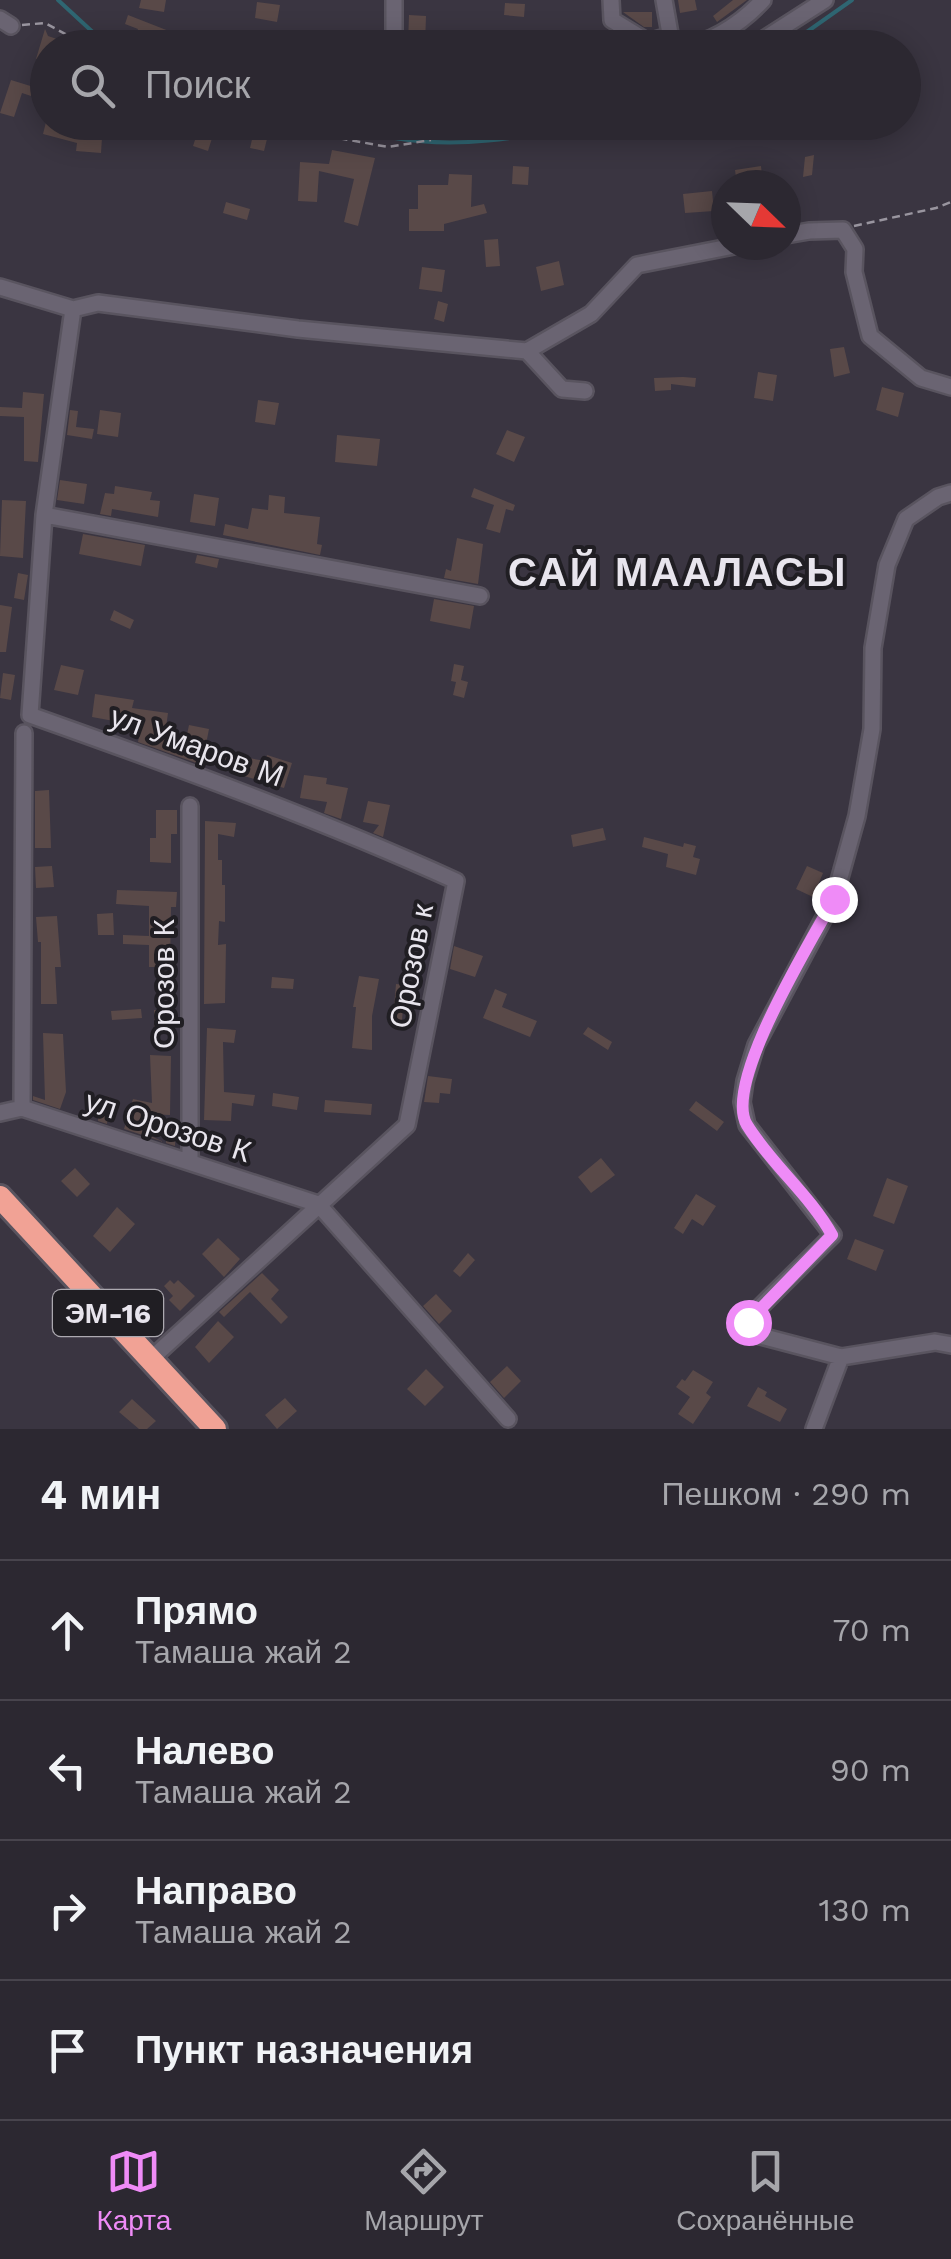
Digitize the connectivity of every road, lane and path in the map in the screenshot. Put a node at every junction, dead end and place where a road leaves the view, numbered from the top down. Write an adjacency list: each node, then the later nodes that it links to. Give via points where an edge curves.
1 (394, 0): 8 (street)
2 (611, 0): 9 (street, via 612,20)
3 (664, 0): 10 (street)
4 (763, 0): 11 (street)
5 (825, 0): 12 (street)
6 (6, 22): 7 (path, via 46,23)
7 (59, 30)
8 (394, 30)
9 (626, 30)
10 (668, 30)
11 (725, 30)
12 (778, 30)
13 (346, 140): 14 (path, via 388,148)
14 (430, 140)
15 (951, 202): 16 (path)
16 (843, 230): 17 (street); 22 (street, via 855,249 870,336 921,378)
17 (801, 233)
18 (711, 251): 21 (street, via 637,266 591,314)
19 (0, 287): 20 (street)
20 (73, 308): 21 (street, via 98,302); 25 (street)
21 (526, 352): 23 (street, via 562,389)
22 (951, 387)
23 (585, 391)
24 (951, 493): 36 (street, via 906,519 886,565 857,816 834,899 756,1046 742,1102 747,1125 832,1235 749,1319 748,1328)
25 (44, 515): 26 (street); 29 (street, ул Умаров М, via 30,715)
26 (480, 596)
27 (24, 733): 30 (street)
28 (190, 806): 32 (street, Орозов К)
29 (344, 830): 34 (street, Орозов к, via 456,881 407,1124)
30 (22, 1108): 31 (street); 32 (street, ул Орозов К)
31 (0, 1114)
32 (190, 1162): 34 (street, ул Орозов К)
33 (0, 1197): 37 (highway, ЭМ-16)
34 (318, 1204): 37 (street); 38 (street)
35 (951, 1345): 36 (street)
36 (842, 1357): 40 (street)
37 (150, 1360): 39 (highway, ЭМ-16)
38 (508, 1419)
39 (215, 1429)
40 (814, 1429)

